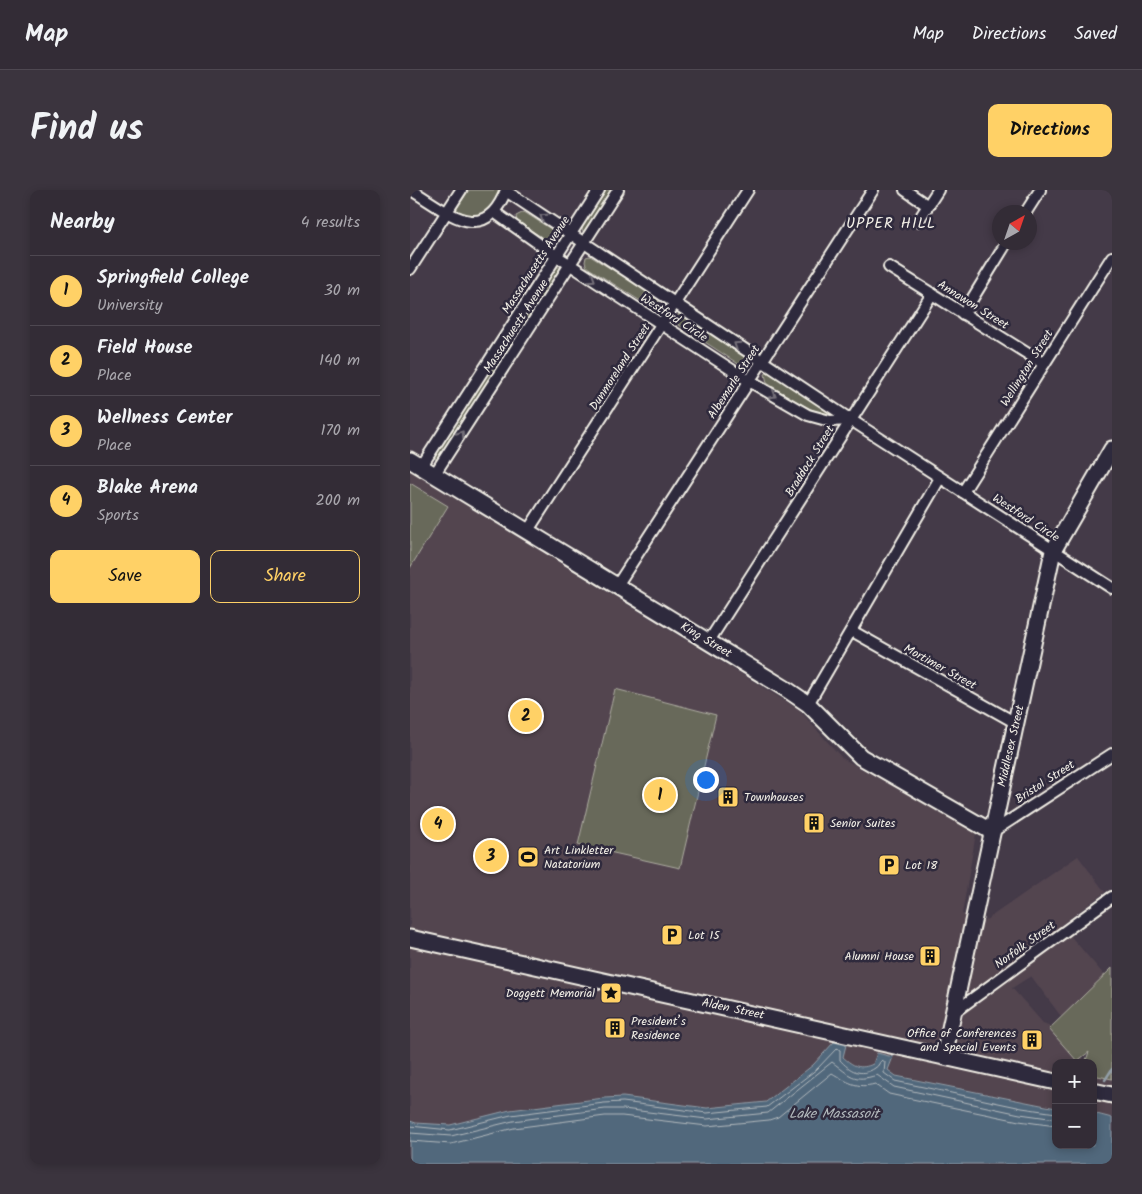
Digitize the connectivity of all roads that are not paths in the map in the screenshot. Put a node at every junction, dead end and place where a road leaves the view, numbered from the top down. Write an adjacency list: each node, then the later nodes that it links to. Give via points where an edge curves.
1 (411, 190): 13 (street)
2 (461, 190): 13 (street)
3 (600, 190): 16 (street, Massachusetts Avenue)
4 (618, 190): 17 (street, Massachuestt Avenue)
5 (748, 190): 25 (street, Dunmoreland Street)
6 (873, 190): 30 (street, Albemarle Street)
7 (905, 190): 12 (street)
8 (938, 190): 12 (street)
9 (1040, 190): 11 (street)
10 (506, 191): 14 (street); 16 (street, Westford Circle, one-way to 10)
11 (1030, 205)
12 (928, 206): 15 (street)
13 (447, 211): 14 (street, via 476,223); 23 (street)
14 (494, 212): 19 (street, Westford Circle)
15 (918, 221)
16 (571, 235): 17 (street, Westford Circle); 19 (street, Massachusetts Avenue)
17 (584, 244): 21 (street, Massachuestt Avenue); 25 (street, Westford Circle)
18 (1003, 250): 26 (street)
19 (557, 256): 21 (street, Westford Circle); 28 (street, Massachusetts Avenue)
20 (1112, 257): 31 (street, Wellington Street)
21 (570, 265): 27 (street, Westford Circle, one-way to 27); 29 (street, Massachuestt Avenue)
22 (889, 267): 24 (street, Annawon Street)
23 (410, 269)
24 (932, 294): 26 (street, Annawon Street); 33 (street, Braddock Street)
25 (675, 304): 27 (street, Dunmoreland Street); 30 (street, Westford Circle, one-way to 25)
26 (963, 314): 31 (street, Annawon Street)
27 (662, 325): 32 (street, Westford Circle); 38 (street, Dunmoreland Street)
28 (494, 354): 29 (street); 35 (street, Massachusetts Avenue)
29 (507, 362): 35 (street, Massachuestt Avenue, one-way to 29)
30 (762, 362): 32 (street, Albemarle Street); 33 (street, Westford Circle)
31 (1044, 364): 37 (street, Wellington Street)
32 (748, 381): 33 (street, Westford Circle, one-way to 33, via 808,415); 40 (street, Albemarle Street)
33 (851, 420): 36 (street, Westford Circle); 43 (street, Braddock Street)
34 (1112, 449): 39 (street, Middlesex Street)
35 (422, 467): 38 (street, King Street)
36 (940, 478): 37 (street, Westford Circle); 42 (street)
37 (963, 492): 39 (street, Westford Circle)
38 (528, 532): 40 (street, King Street)
39 (1053, 551): 41 (street, Westford Circle); 45 (street, Middlesex Street)
40 (616, 587): 43 (street, King Street)
41 (1112, 588)
42 (852, 631): 44 (street); 45 (street, Mortimer Street)
43 (710, 641): 44 (street, King Street)
44 (808, 704): 47 (street, King Street, via 861,757)
45 (1016, 724): 47 (street, Middlesex Street)
46 (1112, 754): 47 (street, Bristol Street)
47 (992, 832): 50 (street, Middlesex Street)
48 (1112, 897): 50 (street, Norfolk Street)
49 (410, 938): 51 (street, Alden Street)
50 (953, 1013): 51 (street, Middlesex Street)
51 (944, 1056): 52 (street, Alden Street)
52 (1052, 1081)
53 (1097, 1092): 54 (street)
54 (1112, 1095)

